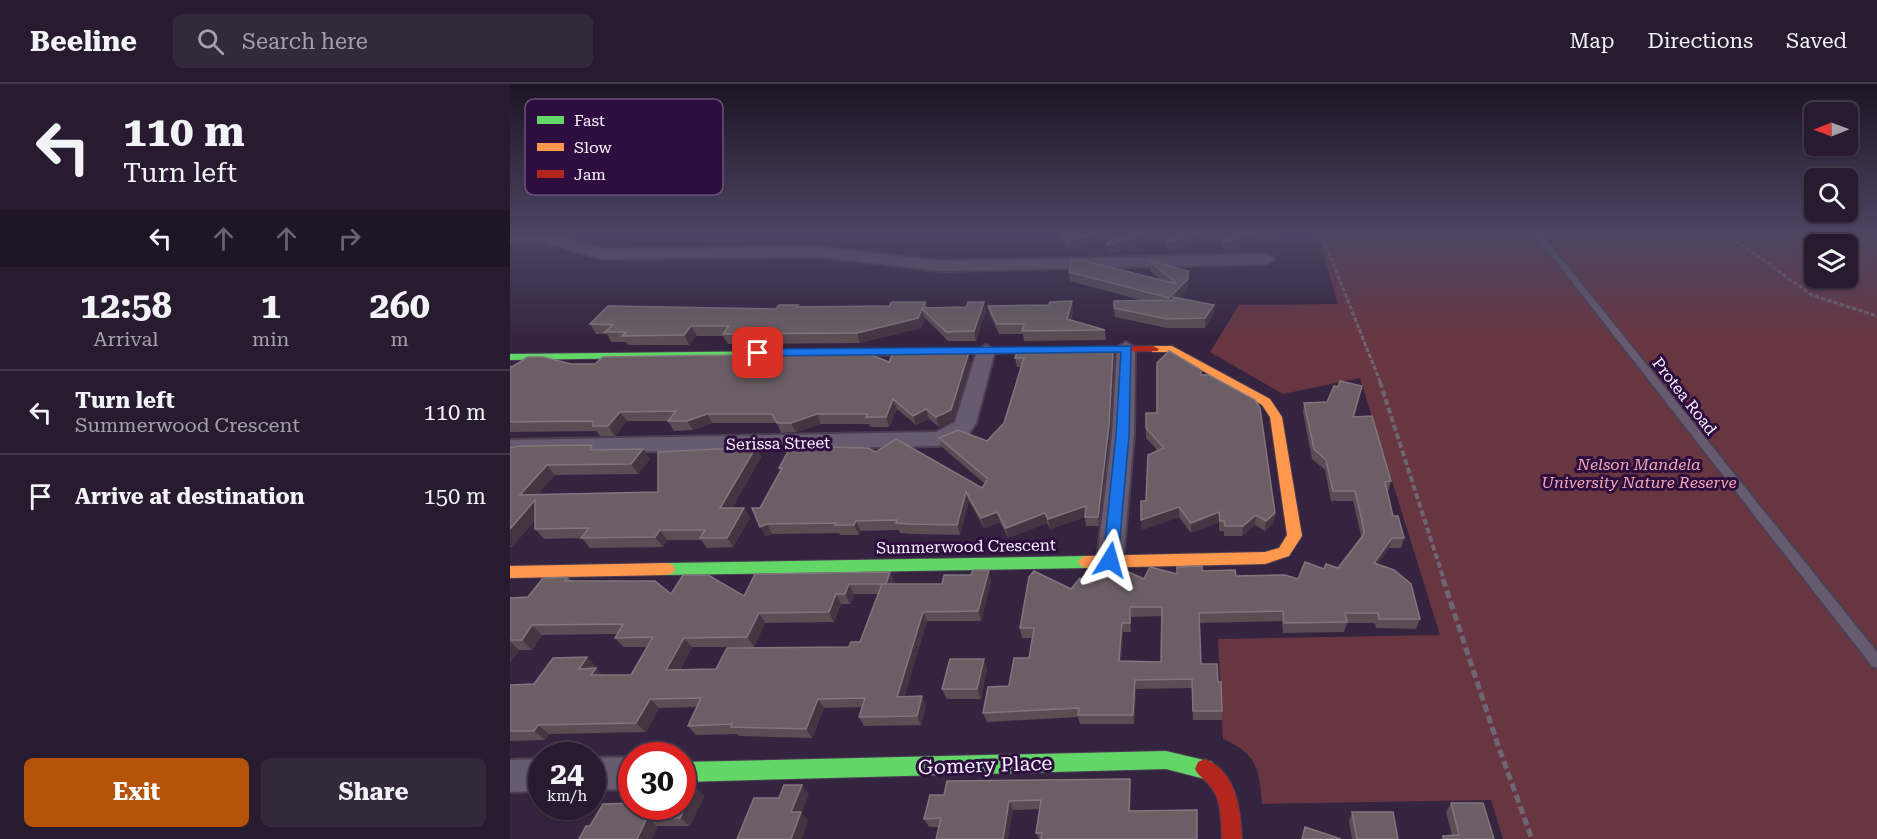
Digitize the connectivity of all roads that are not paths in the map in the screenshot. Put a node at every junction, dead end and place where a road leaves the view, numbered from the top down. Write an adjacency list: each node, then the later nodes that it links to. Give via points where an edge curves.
1 (1565, 268): 8 (lane, Protea Road)
2 (1126, 348): 3 (street, Summerwood Crescent); 6 (street, via 1123,435); 6 (street, Summerwood Crescent, via 1179,352 1272,407 1295,536 1292,546 1272,556)
3 (986, 351): 4 (street, Summerwood Crescent); 5 (street, Serissa Street, via 965,423 960,430 939,439)
4 (510, 357)
5 (510, 447)
6 (1110, 560): 7 (street, Summerwood Crescent)
7 (510, 572)
8 (1877, 662)
9 (696, 772): 12 (street, Gomery Place, via 1177,761 1205,767 1220,779 1230,804)
10 (528, 775): 11 (street)
11 (510, 776)
12 (1232, 839)

